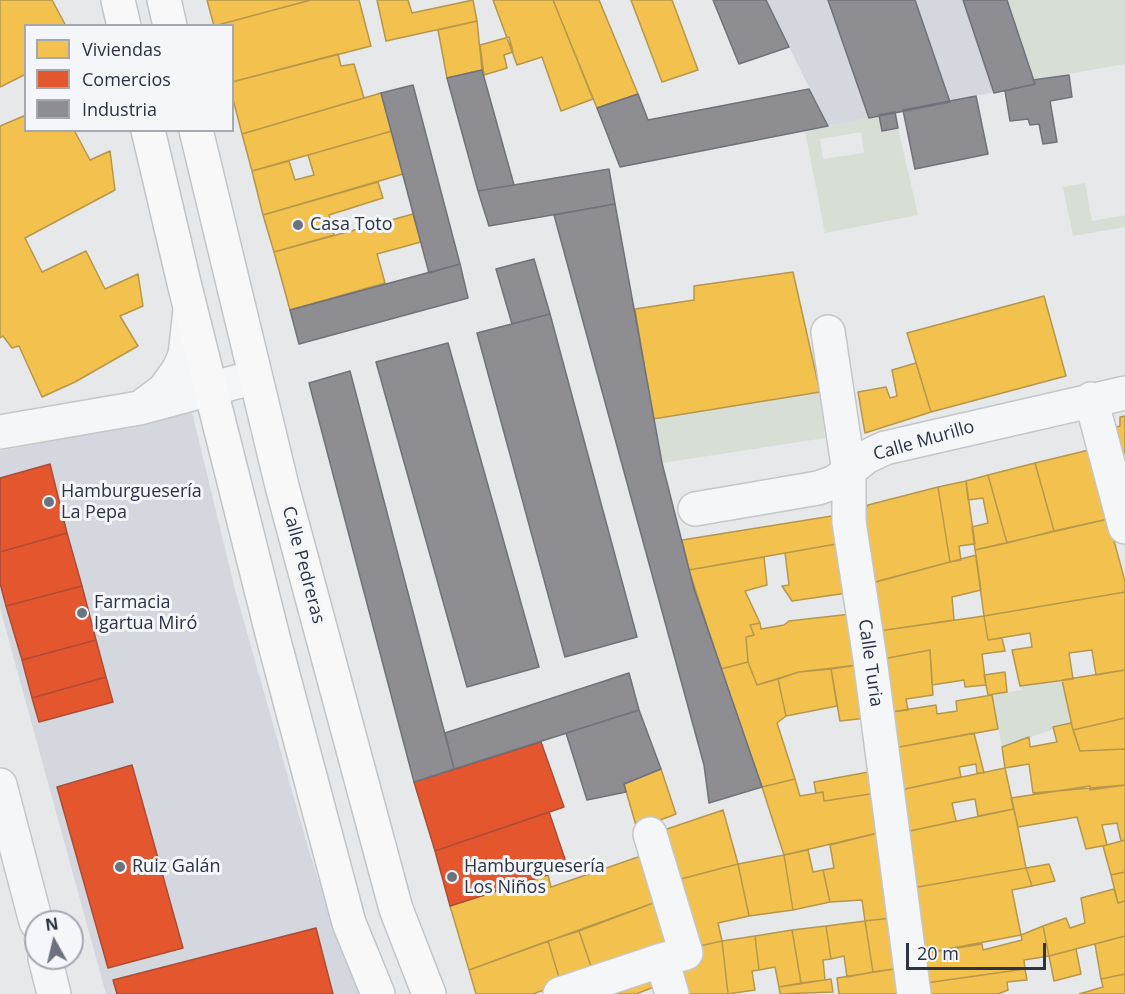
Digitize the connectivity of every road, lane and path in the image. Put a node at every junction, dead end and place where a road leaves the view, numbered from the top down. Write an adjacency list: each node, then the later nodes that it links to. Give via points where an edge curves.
1 (118, 0): 3 (main road)
2 (164, 0): 4 (main road)
3 (124, 24)
4 (170, 24)
5 (148, 132): 7 (main road)
6 (196, 132): 9 (main road, Calle Pedreras)
7 (190, 310): 10 (main road); 13 (street, via 179,369 164,390)
8 (828, 332): 15 (street, Calle Turia)
9 (255, 377): 10 (street); 26 (main road, Calle Pedreras, via 396,909)
10 (210, 388): 13 (street); 25 (main road, via 349,923)
11 (1125, 393): 12 (street, Calle Murillo)
12 (1091, 399): 15 (street, Calle Murillo, via 885,448 866,457); 17 (street)
13 (139, 408): 14 (street)
14 (0, 432)
15 (849, 472): 16 (street, Calle Murillo, via 818,488); 28 (street, Calle Turia, via 849,522)
16 (695, 508)
17 (1125, 527)
18 (0, 785): 20 (street)
19 (650, 834): 21 (street, via 686,953)
20 (33, 910)
21 (662, 960): 23 (street); 27 (street)
22 (48, 970): 24 (street)
23 (573, 992)
24 (54, 994)
25 (378, 994)
26 (429, 994)
27 (672, 994)
28 (914, 994)

